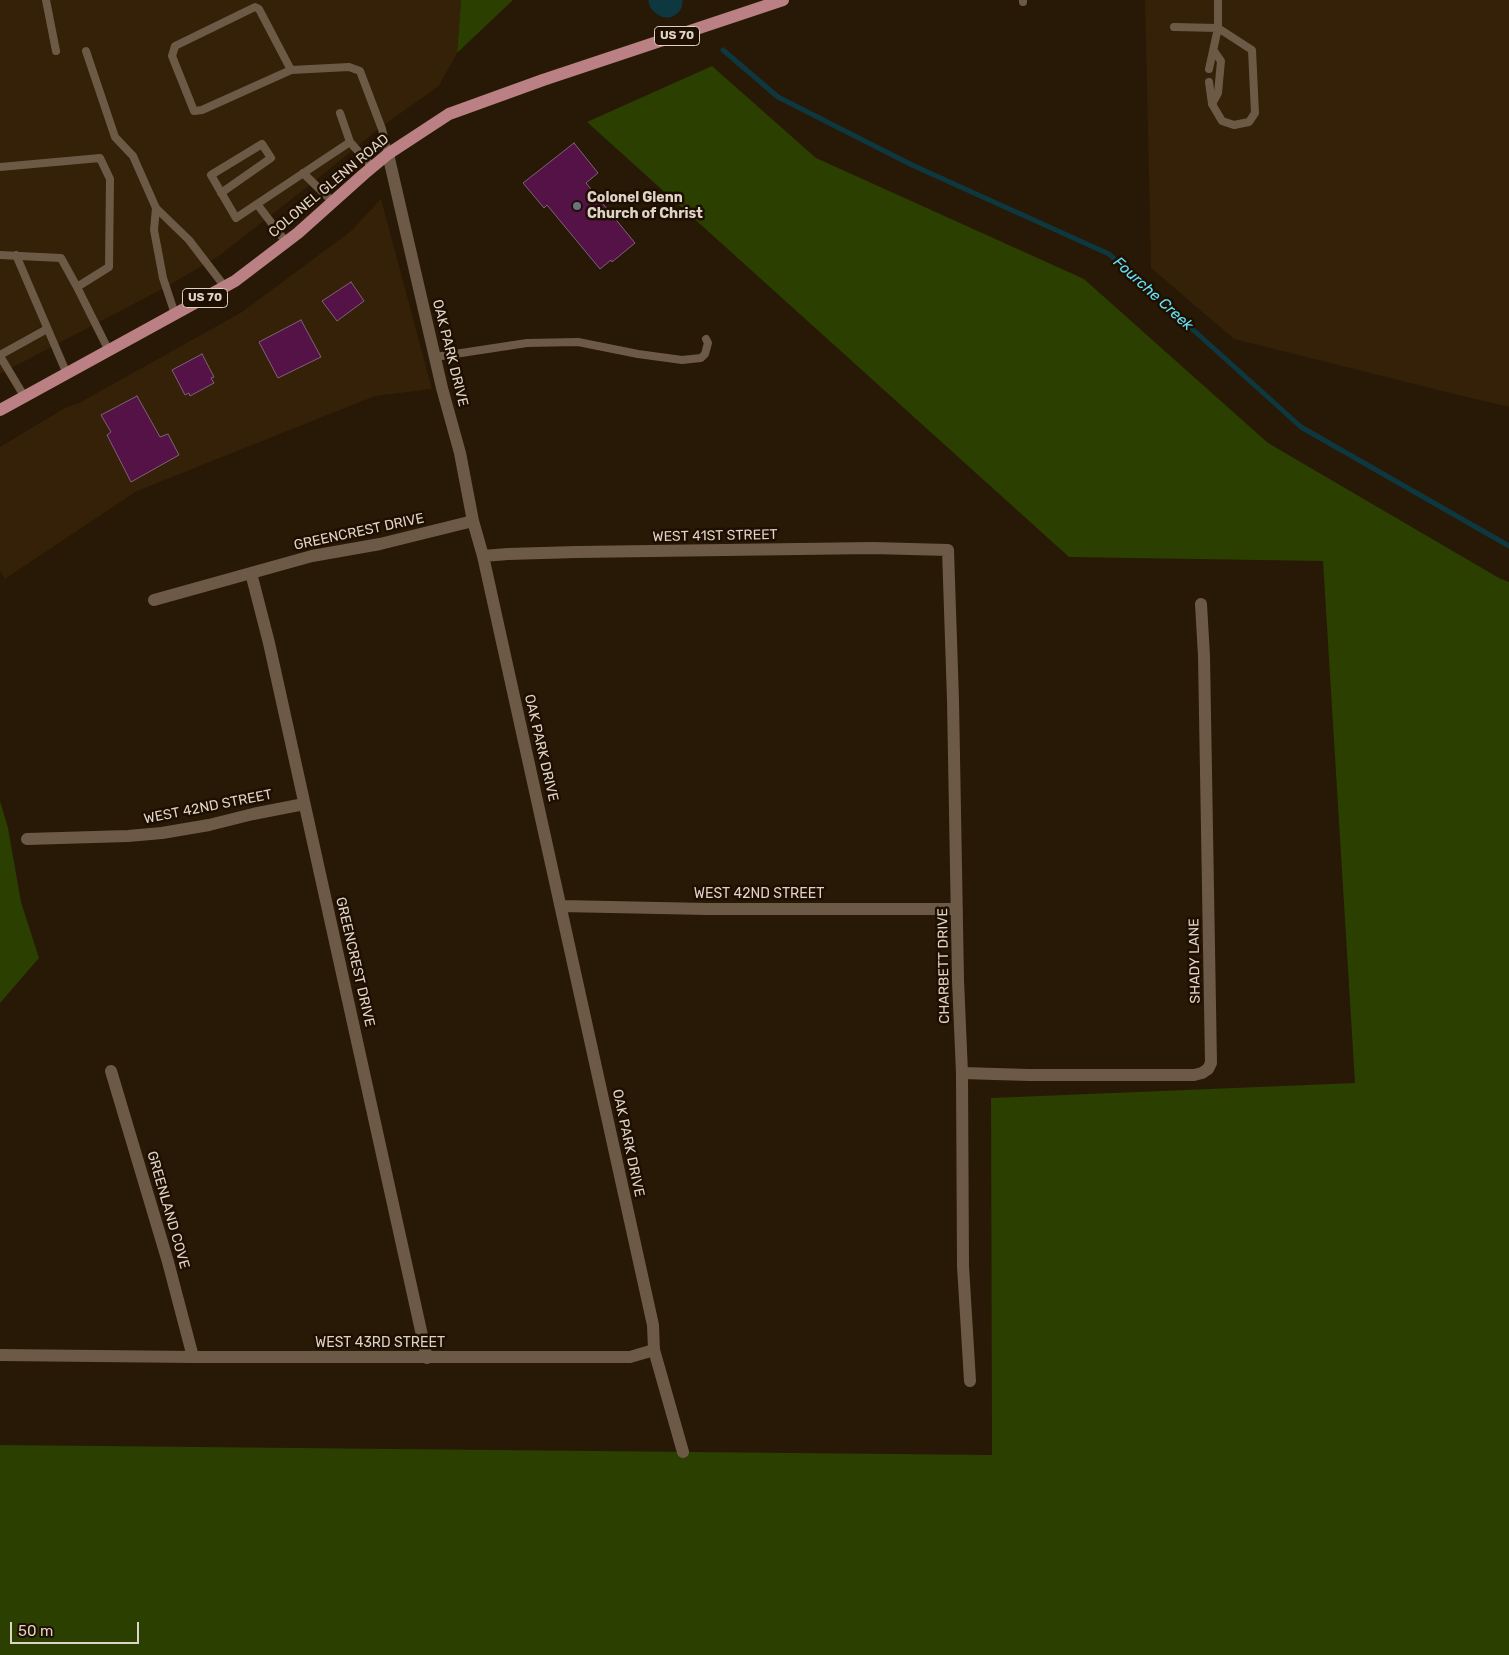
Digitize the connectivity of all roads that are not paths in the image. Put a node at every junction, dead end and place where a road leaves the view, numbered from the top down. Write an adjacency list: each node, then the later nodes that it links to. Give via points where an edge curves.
1 (46, 0): 6 (lane)
2 (783, 0): 15 (main road, COLONEL GLENN ROAD / US 70, via 449,114)
3 (1218, 0): 5 (lane)
4 (1174, 27): 5 (lane)
5 (1218, 28): 8 (lane); 12 (lane, via 1252,50 1255,113 1249,122 1234,125 1222,121)
6 (56, 51)
7 (86, 51): 22 (lane, via 115,137 133,156)
8 (1214, 51): 9 (lane); 12 (lane, via 1221,61 1218,93)
9 (1209, 69)
10 (291, 70): 10 (lane, via 194,111 172,56 175,46 254,7 259,9); 15 (lane, via 349,67 360,71)
11 (1209, 82): 12 (lane)
12 (1212, 104)
13 (340, 113): 14 (lane)
14 (350, 142): 17 (lane); 18 (lane)
15 (388, 154): 17 (main road, COLONEL GLENN ROAD / US 70); 33 (street, OAK PARK DRIVE)
16 (0, 167): 26 (lane, via 100,158 110,179 109,267)
17 (372, 167): 20 (main road, COLONEL GLENN ROAD / US 70)
18 (303, 173): 20 (lane); 21 (lane)
19 (221, 193): 19 (lane, via 211,175 262,144 272,158); 21 (lane, via 236,218)
20 (333, 202): 23 (main road, COLONEL GLENN ROAD / US 70)
21 (257, 204): 23 (lane)
22 (156, 208): 27 (lane, via 189,240); 28 (lane, via 154,230)
23 (286, 242): 27 (main road, COLONEL GLENN ROAD / US 70)
24 (0, 255): 25 (lane)
25 (16, 255): 26 (lane, via 62,258); 29 (lane)
26 (77, 287): 31 (lane)
27 (225, 288): 28 (main road, COLONEL GLENN ROAD / US 70)
28 (175, 314): 31 (main road, COLONEL GLENN ROAD / US 70)
29 (47, 329): 32 (lane); 34 (lane)
30 (706, 339): 33 (lane, via 708,343 701,358 682,360 578,342 526,343)
31 (109, 351): 34 (main road, COLONEL GLENN ROAD / US 70)
32 (0, 356): 35 (lane)
33 (435, 356): 37 (street, OAK PARK DRIVE, via 460,453)
34 (67, 374): 35 (main road, COLONEL GLENN ROAD / US 70)
35 (24, 396): 36 (main road, COLONEL GLENN ROAD / US 70)
36 (0, 410)
37 (473, 521): 39 (street, OAK PARK DRIVE); 40 (street, GREENCREST DRIVE, via 380,544 312,556)
38 (948, 550): 39 (street, WEST 41ST STREET, via 873,548); 46 (street, CHARBETT DRIVE)
39 (483, 556): 45 (street, OAK PARK DRIVE)
40 (252, 573): 41 (street, GREENCREST DRIVE); 43 (street, GREENCREST DRIVE)
41 (154, 600)
42 (1201, 604): 48 (street, SHADY LANE, via 1212,1048 1208,1069 1194,1075)
43 (304, 804): 44 (street, WEST 42ND STREET, via 162,833); 52 (street, GREENCREST DRIVE)
44 (27, 839)
45 (560, 906): 46 (street, WEST 42ND STREET); 49 (street, OAK PARK DRIVE, via 653,1325)
46 (957, 910): 48 (street, CHARBETT DRIVE)
47 (111, 1072): 51 (street, GREENLAND COVE)
48 (962, 1073): 53 (street, CHARBETT DRIVE, via 963,1266)
49 (654, 1350): 52 (street, WEST 43RD STREET, via 630,1357); 54 (street)
50 (0, 1354): 51 (street, WEST 43RD STREET)
51 (194, 1358): 52 (street, WEST 43RD STREET)
52 (427, 1358)
53 (970, 1381)
54 (683, 1452)

